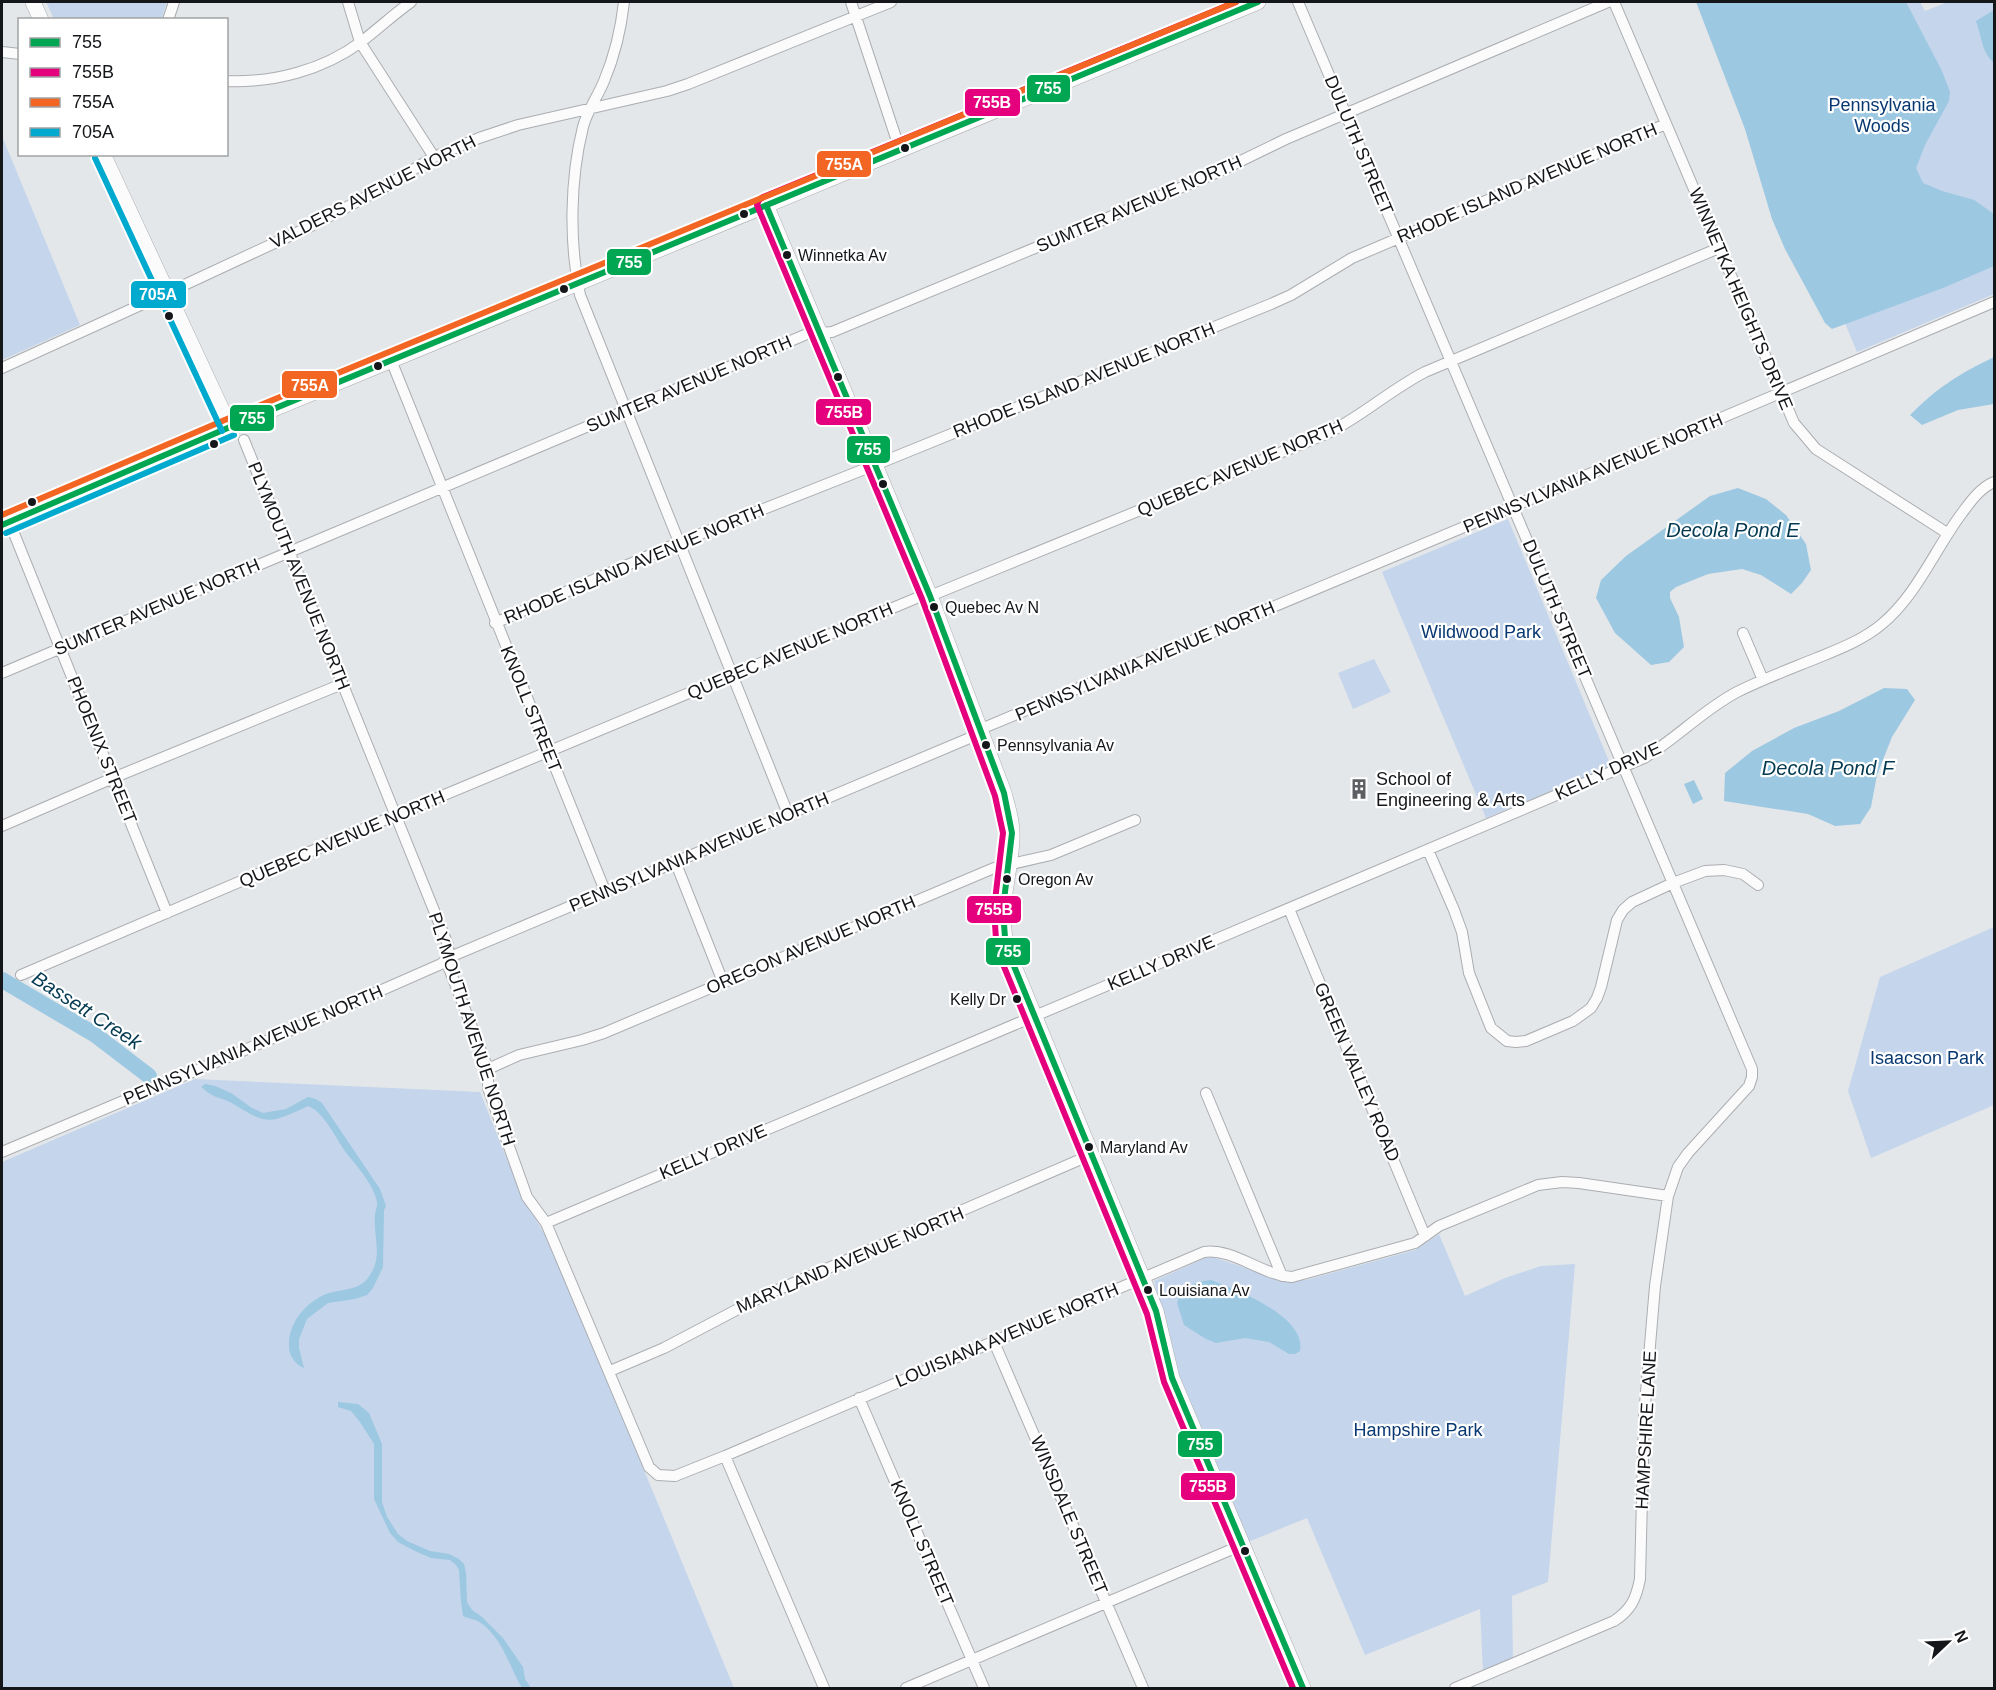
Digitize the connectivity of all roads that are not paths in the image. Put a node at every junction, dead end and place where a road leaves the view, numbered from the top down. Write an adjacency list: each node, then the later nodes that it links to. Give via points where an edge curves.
1 (33, 2): 13 (street)
2 (174, 2): 14 (street)
3 (348, 2): 15 (street)
4 (411, 2): 15 (street)
5 (624, 2): 19 (street, via 615,53)
6 (851, 2): 12 (street)
7 (891, 2): 12 (street, VALDERS AVENUE NORTH)
8 (1258, 2): 22 (street)
9 (1298, 2): 20 (street, DULUTH STREET)
10 (1608, 2): 20 (street, SUMTER AVENUE NORTH)
11 (1614, 2): 21 (street, WINNETKA HEIGHTS DRIVE)
12 (857, 16): 19 (street, VALDERS AVENUE NORTH, via 688,84); 22 (street)
13 (40, 18)
14 (169, 18)
15 (360, 42): 18 (street, via 322,65 292,74); 24 (street)
16 (2, 52): 17 (street)
17 (18, 54)
18 (228, 81)
19 (593, 107): 24 (street, VALDERS AVENUE NORTH, via 518,125); 28 (street, via 583,125 575,177 571,237)
20 (1346, 113): 26 (street, DULUTH STREET); 31 (street, SUMTER AVENUE NORTH, via 1205,178 832,332)
21 (1666, 124): 26 (street, RHODE ISLAND AVENUE NORTH); 27 (street, WINNETKA HEIGHTS DRIVE)
22 (900, 150): 25 (street)
23 (104, 156): 29 (street)
24 (434, 157): 29 (street, VALDERS AVENUE NORTH, via 338,212)
25 (766, 205): 28 (street); 31 (street)
26 (1399, 237): 33 (street, DULUTH STREET); 39 (street, RHODE ISLAND AVENUE NORTH, via 1352,258 1271,304)
27 (1719, 248): 33 (street, QUEBEC AVENUE NORTH); 35 (street, WINNETKA HEIGHTS DRIVE)
28 (577, 283): 32 (street); 36 (street)
29 (167, 293): 34 (street, VALDERS AVENUE NORTH); 37 (street)
30 (1995, 302): 35 (street, PENNSYLVANIA AVENUE NORTH)
31 (819, 333): 36 (street, SUMTER AVENUE NORTH, via 807,334); 39 (street)
32 (391, 360): 37 (street); 41 (street, KNOLL STREET)
33 (1452, 361): 42 (street, DULUTH STREET); 47 (street, QUEBEC AVENUE NORTH, via 1405,382 1326,434)
34 (2, 368)
35 (1781, 393): 42 (street, PENNSYLVANIA AVENUE NORTH); 44 (street, WINNETKA HEIGHTS DRIVE, via 1794,423 1816,449)
36 (627, 410): 41 (street, SUMTER AVENUE NORTH); 45 (street)
37 (230, 427): 43 (street)
38 (244, 441): 46 (street, PLYMOUTH AVENUE NORTH)
39 (875, 465): 45 (street, RHODE ISLAND AVENUE NORTH); 47 (street)
40 (1995, 482): 44 (street, KELLY DRIVE, via 1978,493)
41 (443, 488): 46 (street, SUMTER AVENUE NORTH); 48 (street, KNOLL STREET)
42 (1513, 507): 55 (street, PENNSYLVANIA AVENUE NORTH); 57 (street, DULUTH STREET)
43 (5, 523): 50 (street, PHOENIX STREET)
44 (1947, 533): 53 (street, KELLY DRIVE, via 1911,592 1882,625 1845,647)
45 (680, 542): 48 (street, RHODE ISLAND AVENUE NORTH); 52 (street)
46 (289, 551): 50 (street, SUMTER AVENUE NORTH); 54 (street, PLYMOUTH AVENUE NORTH)
47 (930, 596): 52 (street, QUEBEC AVENUE NORTH, via 919,597); 55 (street)
48 (495, 623): 56 (street, KNOLL STREET)
49 (1743, 633): 53 (street)
50 (60, 648): 51 (street, SUMTER AVENUE NORTH); 58 (street, PHOENIX STREET)
51 (2, 673)
52 (733, 675): 56 (street, QUEBEC AVENUE NORTH); 59 (street)
53 (1763, 680): 57 (street, KELLY DRIVE, via 1719,702 1666,745)
54 (342, 684): 58 (street); 60 (street, PLYMOUTH AVENUE NORTH)
55 (981, 729): 59 (street, PENNSYLVANIA AVENUE NORTH, via 972,737); 65 (street, via 1011,823)
56 (549, 752): 60 (street, QUEBEC AVENUE NORTH); 68 (street, KNOLL STREET)
57 (1624, 767): 63 (street, KELLY DRIVE); 66 (street, DULUTH STREET)
58 (113, 778): 62 (street); 70 (street, PHOENIX STREET)
59 (788, 814): 64 (street, PENNSYLVANIA AVENUE NORTH)
60 (396, 816): 70 (street, QUEBEC AVENUE NORTH); 71 (street, PLYMOUTH AVENUE NORTH)
61 (1135, 820): 65 (street, OREGON AVENUE NORTH, via 1051,855)
62 (2, 826)
63 (1428, 850): 66 (street, via 1462,932 1469,973 1491,1028 1507,1041 1526,1041 1573,1021 1591,1008 1623,910 1643,895); 69 (street, KELLY DRIVE)
64 (675, 861): 68 (street, PENNSYLVANIA AVENUE NORTH); 73 (street)
65 (1008, 865): 73 (street, OREGON AVENUE NORTH); 74 (street, via 1004,937)
66 (1672, 883): 67 (street, via 1705,871 1724,870 1743,874); 76 (street, DULUTH STREET, via 1752,1069)
67 (1758, 885)
68 (605, 891): 71 (street, PENNSYLVANIA AVENUE NORTH)
69 (1289, 909): 74 (street, KELLY DRIVE); 82 (street, GREEN VALLEY ROAD)
70 (167, 913): 72 (street, QUEBEC AVENUE NORTH)
71 (450, 957): 75 (street, PLYMOUTH AVENUE NORTH, via 449,968); 78 (street, PENNSYLVANIA AVENUE NORTH, via 266,1041)
72 (21, 975)
73 (723, 982): 75 (street, OREGON AVENUE NORTH, via 604,1033 519,1055)
74 (1035, 1016): 79 (street); 81 (street, KELLY DRIVE)
75 (488, 1069): 81 (street, PLYMOUTH AVENUE NORTH, via 488,1088 527,1197)
76 (1749, 1086): 80 (street, HAMPSHIRE LANE, via 1688,1153 1678,1167)
77 (1206, 1093): 83 (street)
78 (2, 1152)
79 (1093, 1154): 84 (street); 86 (street, MARYLAND AVENUE NORTH, via 761,1297)
80 (1668, 1196): 82 (street, LOUISIANA AVENUE NORTH, via 1562,1182 1538,1185 1439,1226); 98 (street, HAMPSHIRE LANE, via 1655,1286 1644,1416 1640,1579 1632,1607 1614,1621)
81 (546, 1223): 86 (street, PLYMOUTH AVENUE NORTH)
82 (1425, 1236): 83 (street, LOUISIANA AVENUE NORTH, via 1415,1243 1374,1255)
83 (1282, 1276): 84 (street, LOUISIANA AVENUE NORTH, via 1214,1251)
84 (1141, 1278): 85 (street, LOUISIANA AVENUE NORTH); 90 (street, via 1156,1311 1172,1378)
85 (994, 1342): 87 (street, LOUISIANA AVENUE NORTH); 91 (street, WINSDALE STREET)
86 (610, 1371): 89 (street, PLYMOUTH AVENUE NORTH, via 649,1467)
87 (859, 1398): 88 (street, LOUISIANA AVENUE NORTH); 92 (street, KNOLL STREET)
88 (725, 1455): 89 (street, LOUISIANA AVENUE NORTH, via 675,1476); 93 (street)
89 (658, 1475)
90 (1242, 1545): 91 (street); 97 (street)
91 (1107, 1603): 92 (street); 96 (street, WINSDALE STREET)
92 (972, 1660): 94 (street); 95 (street, KNOLL STREET)
93 (824, 1689)
94 (906, 1689)
95 (984, 1689)
96 (1143, 1689)
97 (1303, 1689)
98 (1455, 1689)

